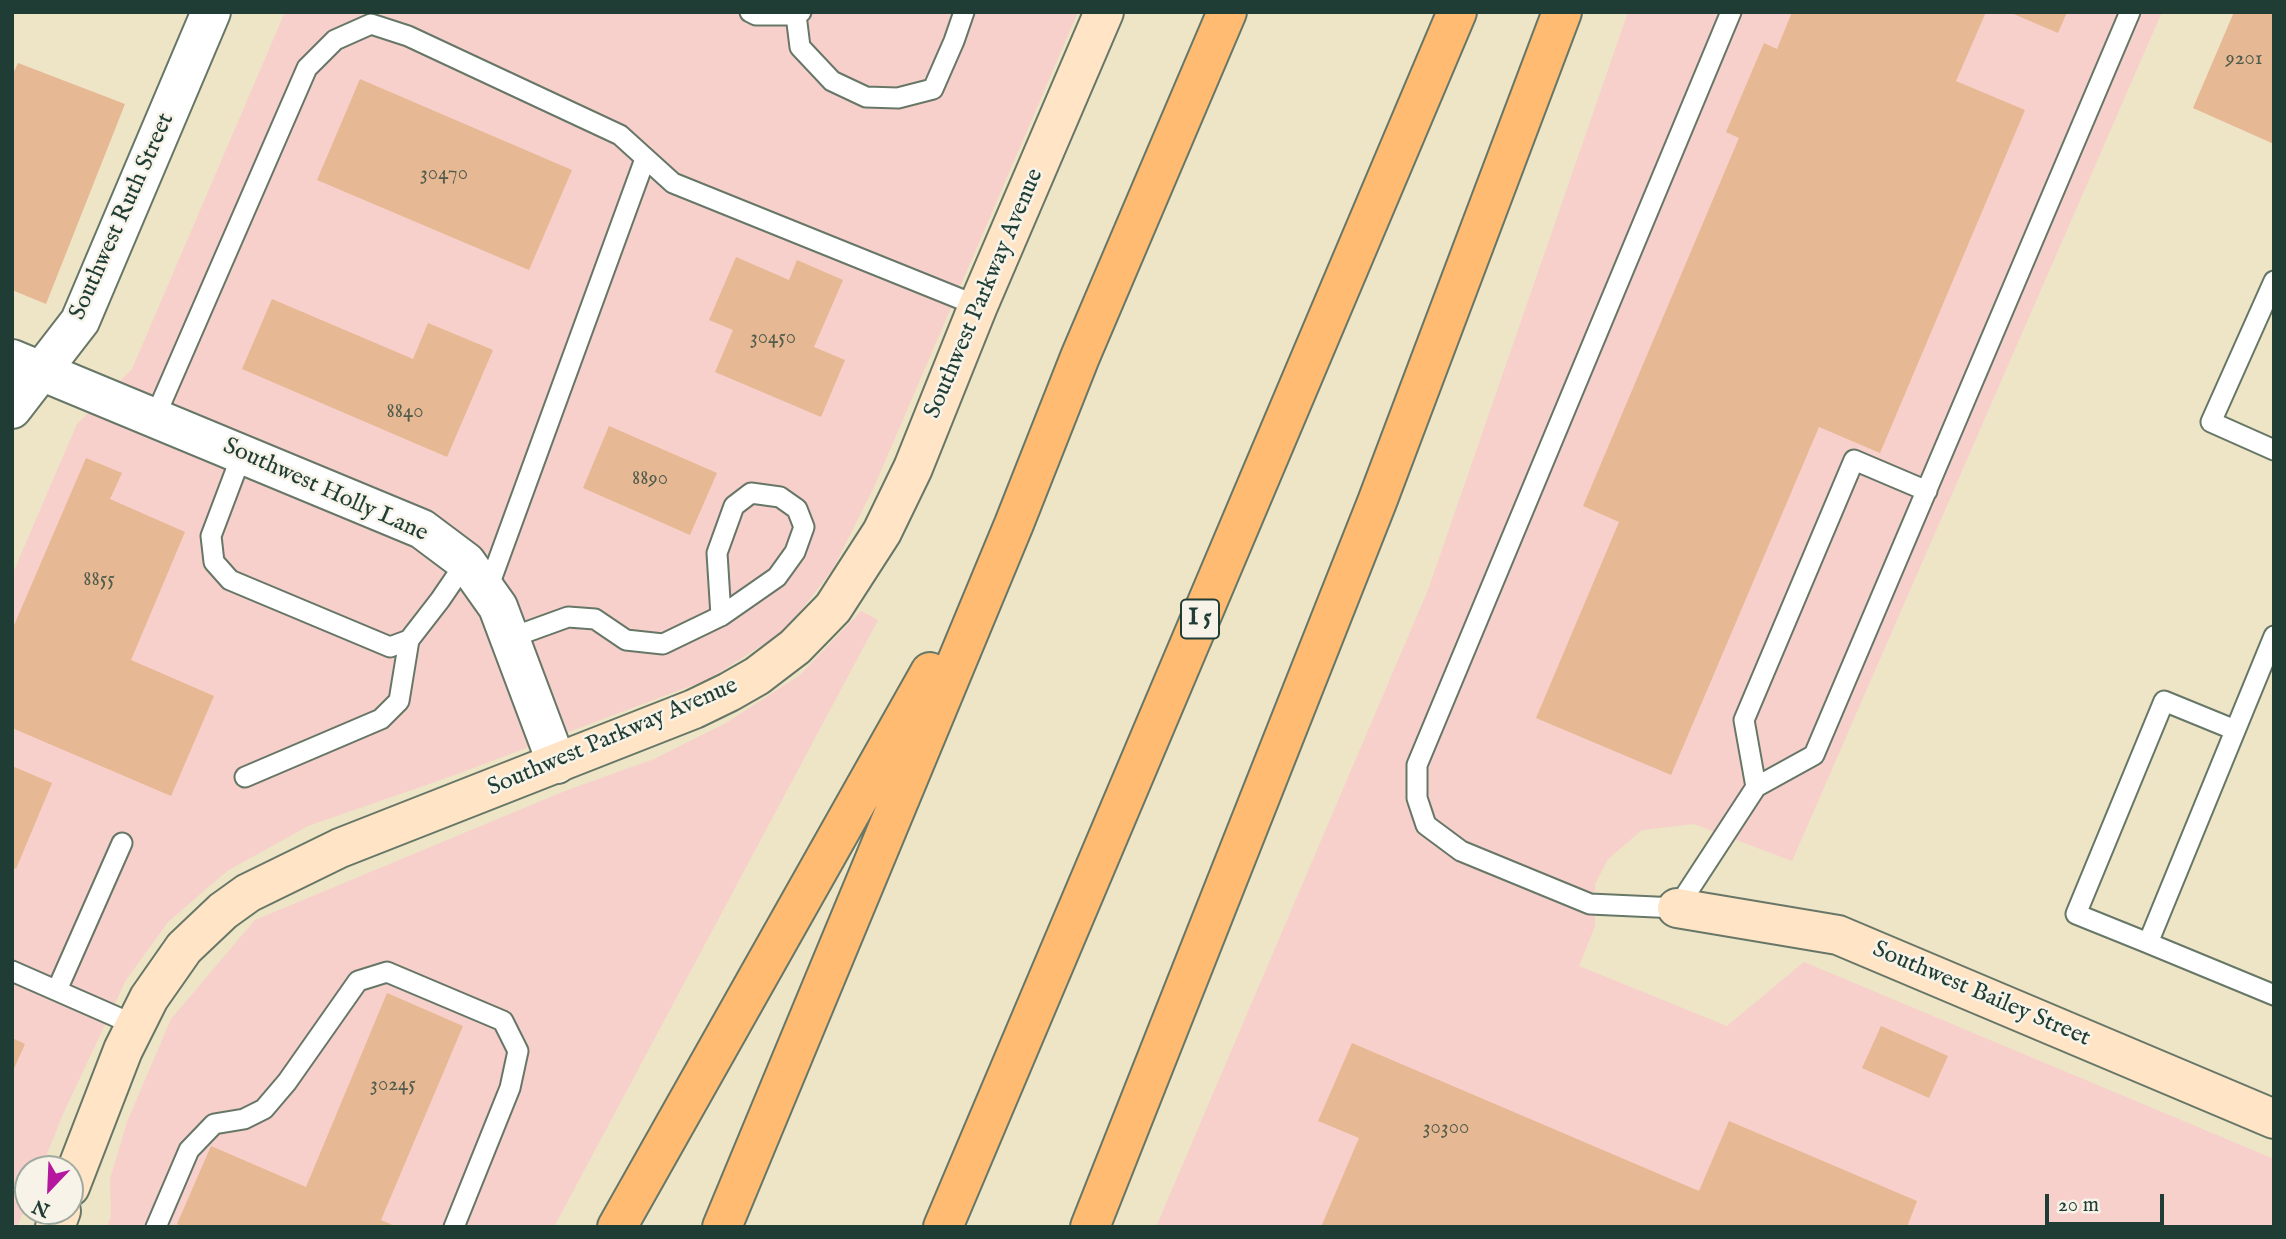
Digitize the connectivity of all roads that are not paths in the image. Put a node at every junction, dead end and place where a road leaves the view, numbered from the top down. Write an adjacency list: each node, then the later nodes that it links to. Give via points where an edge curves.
1 (211, 12): 14 (street, Southwest Ruth Street, via 80,321)
2 (750, 12): 10 (lane)
3 (964, 12): 10 (lane, via 933,89 898,98 866,97 832,81 800,47)
4 (1104, 12): 13 (street, Southwest Parkway Avenue)
5 (1227, 12): 20 (highway)
6 (1457, 12): 43 (highway, I 5)
7 (1562, 12): 44 (highway, via 1374,509)
8 (1731, 12): 31 (lane, via 1417,765 1418,798 1426,825 1461,851 1590,904)
9 (2130, 12): 19 (lane)
10 (799, 14)
11 (645, 159): 13 (lane, via 673,183); 16 (lane, via 620,135 408,36 371,24 335,40 307,68); 21 (lane)
12 (2274, 281): 17 (lane, via 2211,422)
13 (978, 306): 27 (street, Southwest Parkway Avenue, via 896,504 833,608 795,647 757,676 694,709)
14 (27, 365): 15 (street, Southwest Ruth Street); 16 (street, Southwest Holly Lane)
15 (12, 409)
16 (155, 418): 18 (street, Southwest Holly Lane)
17 (2274, 450)
18 (242, 454): 21 (street, Southwest Holly Lane, via 422,529); 25 (lane, via 212,536 214,562 230,580 390,647)
19 (1927, 491): 29 (lane, via 1814,755); 29 (lane, via 1854,460 1744,720)
20 (1014, 524): 41 (highway); 42 (highway)
21 (477, 577): 24 (street, Southwest Holly Lane, via 498,607); 25 (lane, via 440,600)
22 (721, 616): 22 (lane, via 777,577 795,552 804,527 797,509 780,497 751,492 734,506 717,553); 24 (lane, via 663,644 626,640 595,619 568,617)
23 (2274, 636): 26 (lane)
24 (510, 638): 27 (street, Southwest Holly Lane)
25 (409, 640): 28 (lane, via 399,701 381,719)
26 (2235, 730): 32 (lane); 32 (lane, via 2164,701 2076,914)
27 (557, 764): 36 (street, Southwest Parkway Avenue, via 340,848 248,893 184,948)
28 (245, 777)
29 (1756, 787): 31 (lane)
30 (122, 843): 34 (lane)
31 (1677, 908): 37 (street, Southwest Bailey Street, via 1838,935)
32 (2147, 943): 35 (lane)
33 (12, 971): 34 (lane)
34 (57, 990): 36 (lane)
35 (2274, 995)
36 (135, 1025): 38 (street, Southwest Parkway Avenue)
37 (2274, 1119)
38 (83, 1155)
39 (156, 1227): 40 (lane, via 189,1150 214,1124 264,1109 358,981 387,972 503,1020 518,1051 510,1088)
40 (454, 1227)
41 (617, 1227)
42 (722, 1227)
43 (943, 1227)
44 (1090, 1227)

